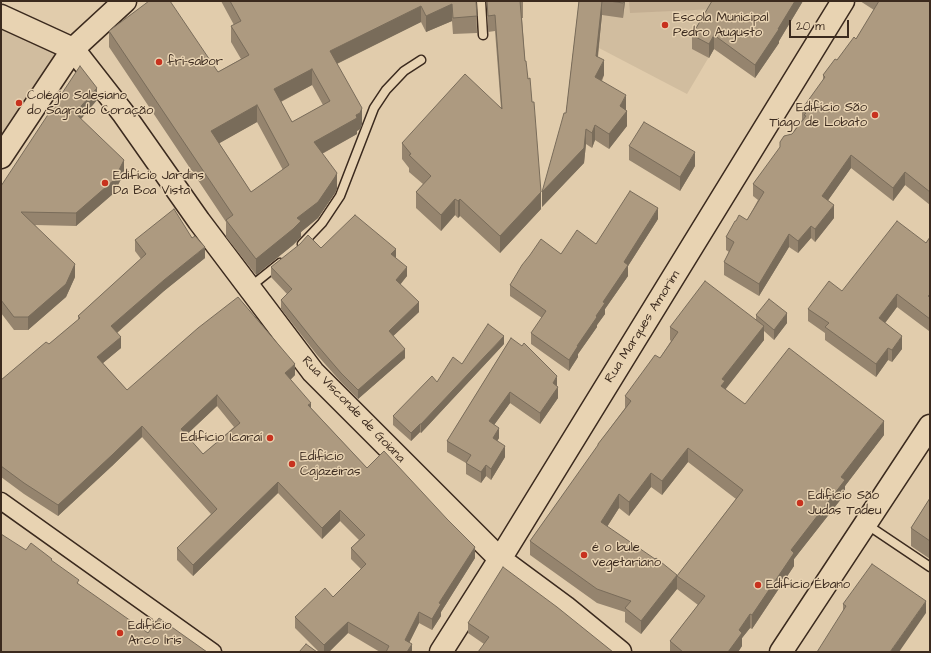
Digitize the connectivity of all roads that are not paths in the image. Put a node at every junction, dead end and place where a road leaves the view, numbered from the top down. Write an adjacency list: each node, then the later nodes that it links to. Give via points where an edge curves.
1 (125, 1): 6 (street)
2 (481, 1): 5 (lane)
3 (843, 1): 15 (street, Rua Marques Amorim)
4 (1, 16): 6 (street)
5 (483, 35)
6 (73, 49): 8 (street); 11 (street, Rua Visconde de Goiana)
7 (421, 60): 9 (lane, via 404,71 386,90 374,108 340,196 322,223)
8 (1, 157)
9 (298, 249)
10 (286, 258): 11 (lane)
11 (249, 287): 15 (street, Rua Visconde de Goiana, via 313,372)
12 (930, 426): 14 (street)
13 (1, 501): 17 (street)
14 (866, 524): 16 (lane); 20 (street)
15 (500, 559): 18 (street, Rua Marques Amorim); 19 (street, Rua Visconde de Goiana)
16 (930, 567)
17 (213, 652)
18 (441, 652)
19 (620, 652)
20 (781, 652)

